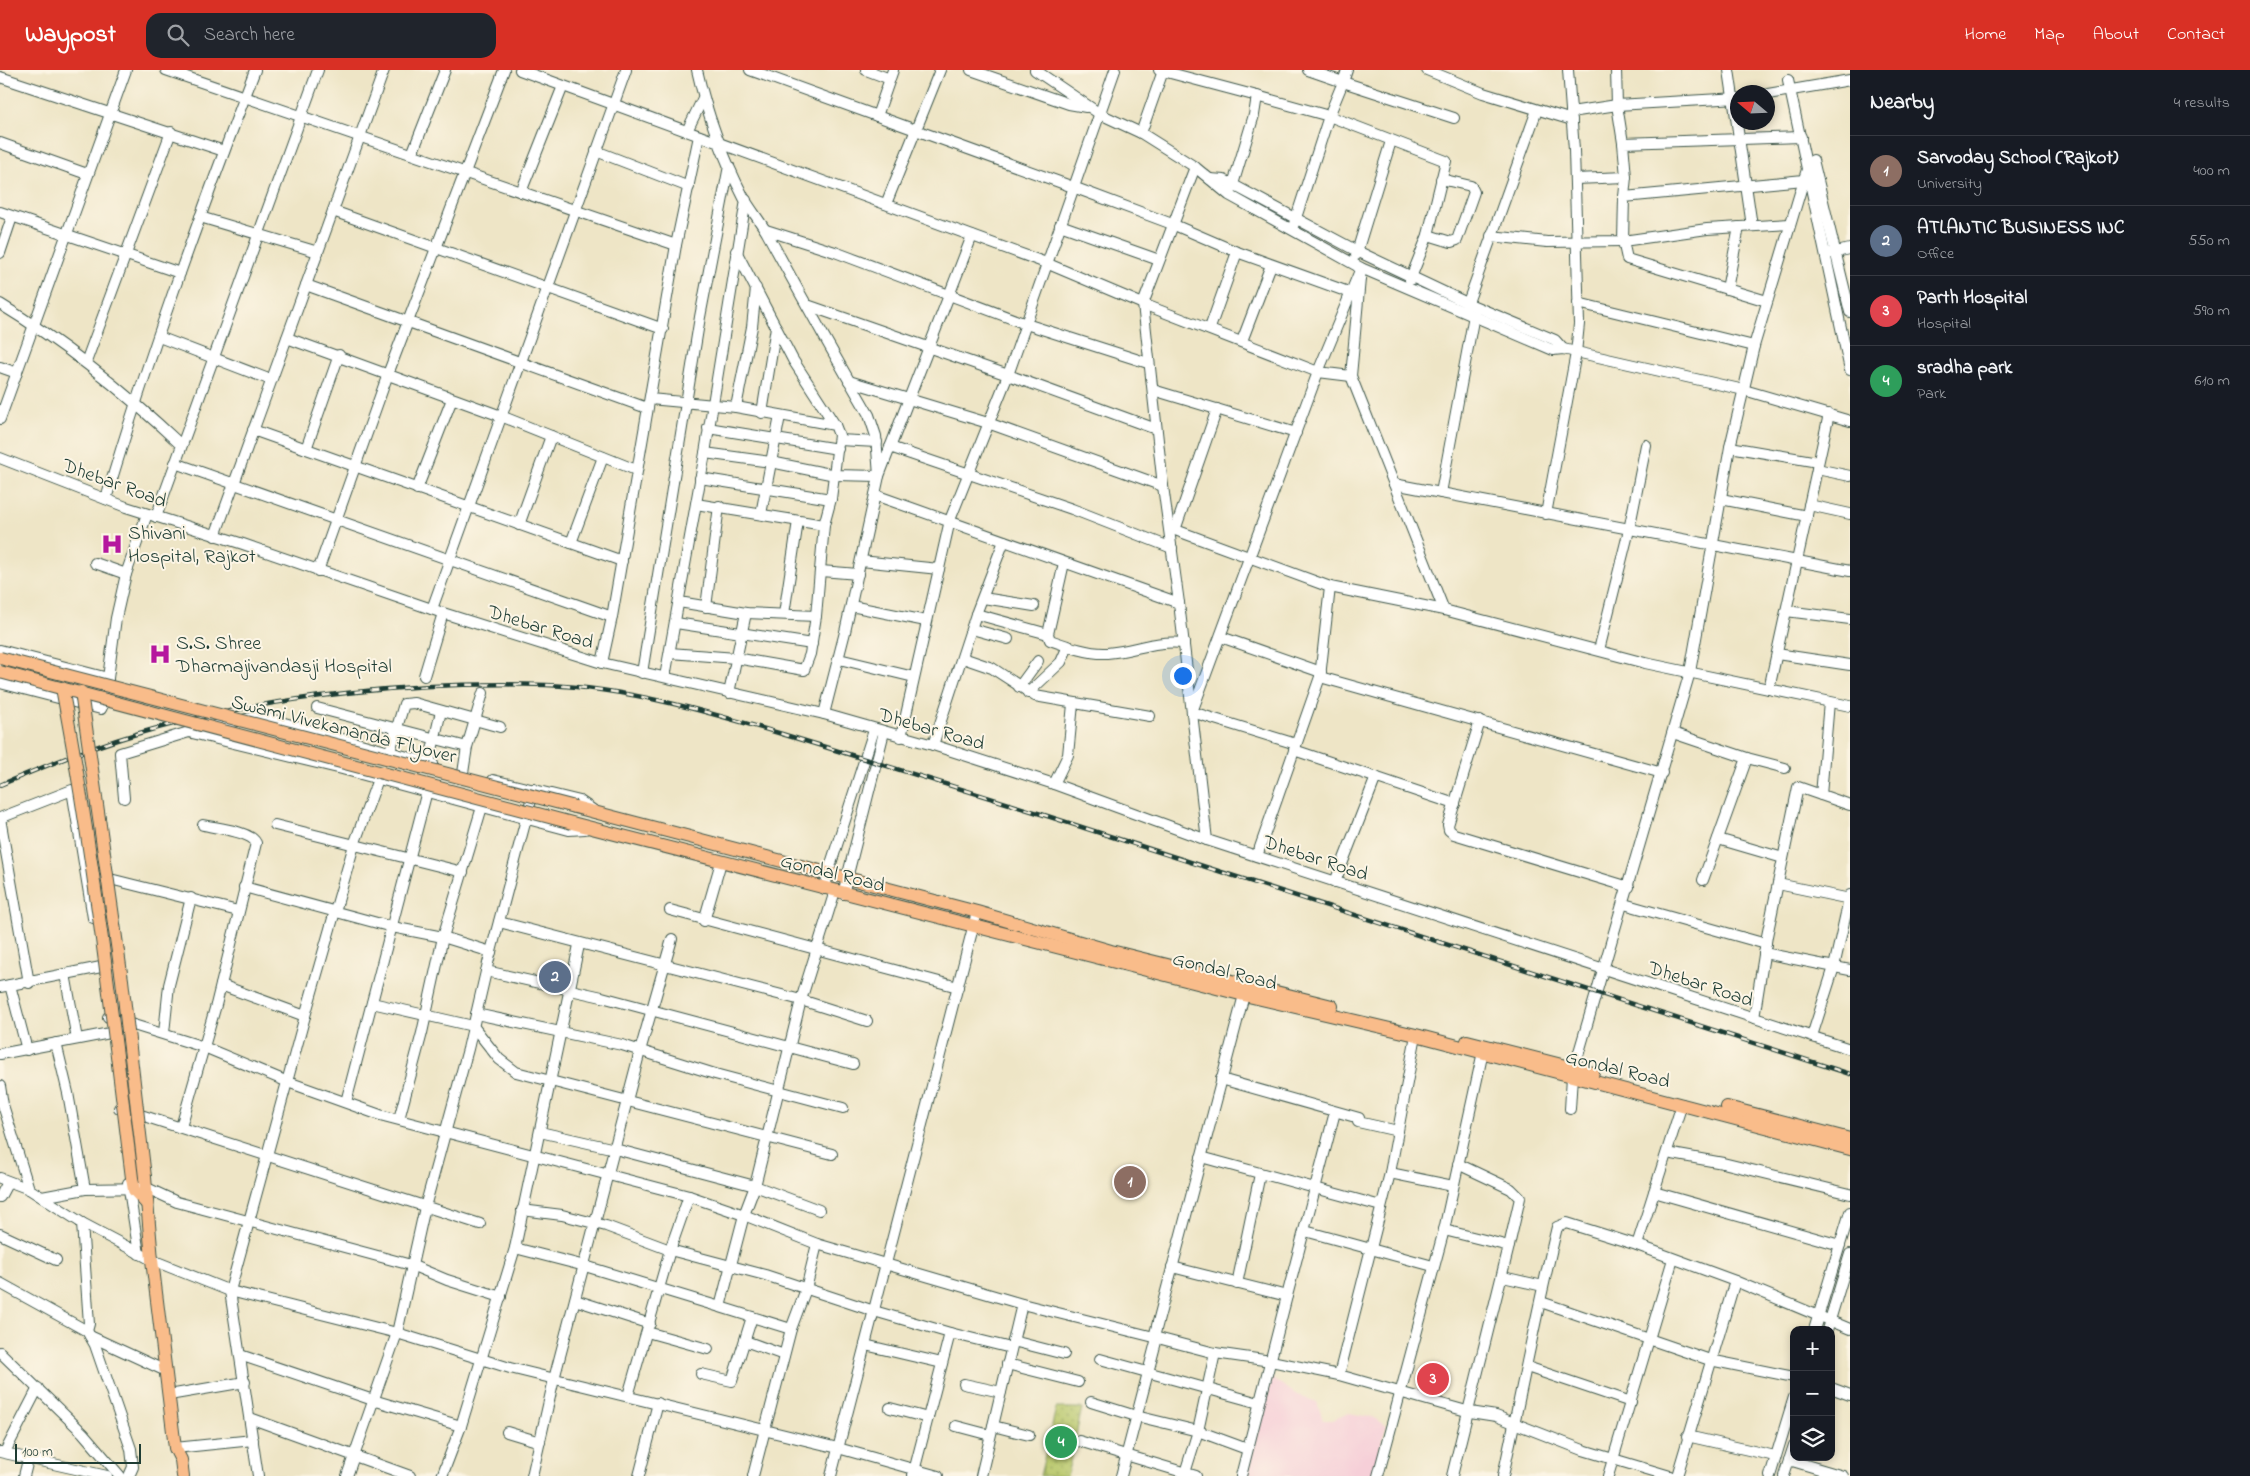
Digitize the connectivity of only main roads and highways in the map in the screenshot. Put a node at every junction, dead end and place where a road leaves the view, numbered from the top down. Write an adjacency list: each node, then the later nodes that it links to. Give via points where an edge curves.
1 (0, 658): 3 (main road, Swami Vivekananda Flyover, bridge)
2 (0, 672): 3 (main road, Swami Vivekananda Flyover, bridge)
3 (63, 682): 4 (main road, Swami Vivekananda Flyover, bridge); 11 (main road, bridge)
4 (82, 686): 5 (main road, Swami Vivekananda Flyover, bridge); 6 (main road, Swami Vivekananda Flyover, bridge); 11 (main road, bridge, via 122,980)
5 (596, 812): 7 (main road, Gondal Road)
6 (591, 828): 7 (main road, Gondal Road, via 1244,995)
7 (1484, 1049): 8 (main road, Gondal Road)
8 (1573, 1072): 9 (main road, Gondal Road); 10 (main road, Gondal Road)
9 (1850, 1139)
10 (1850, 1149)
11 (137, 1185): 12 (main road, via 146,1203)
12 (176, 1451): 13 (main road); 14 (main road)
13 (177, 1476)
14 (183, 1476)

